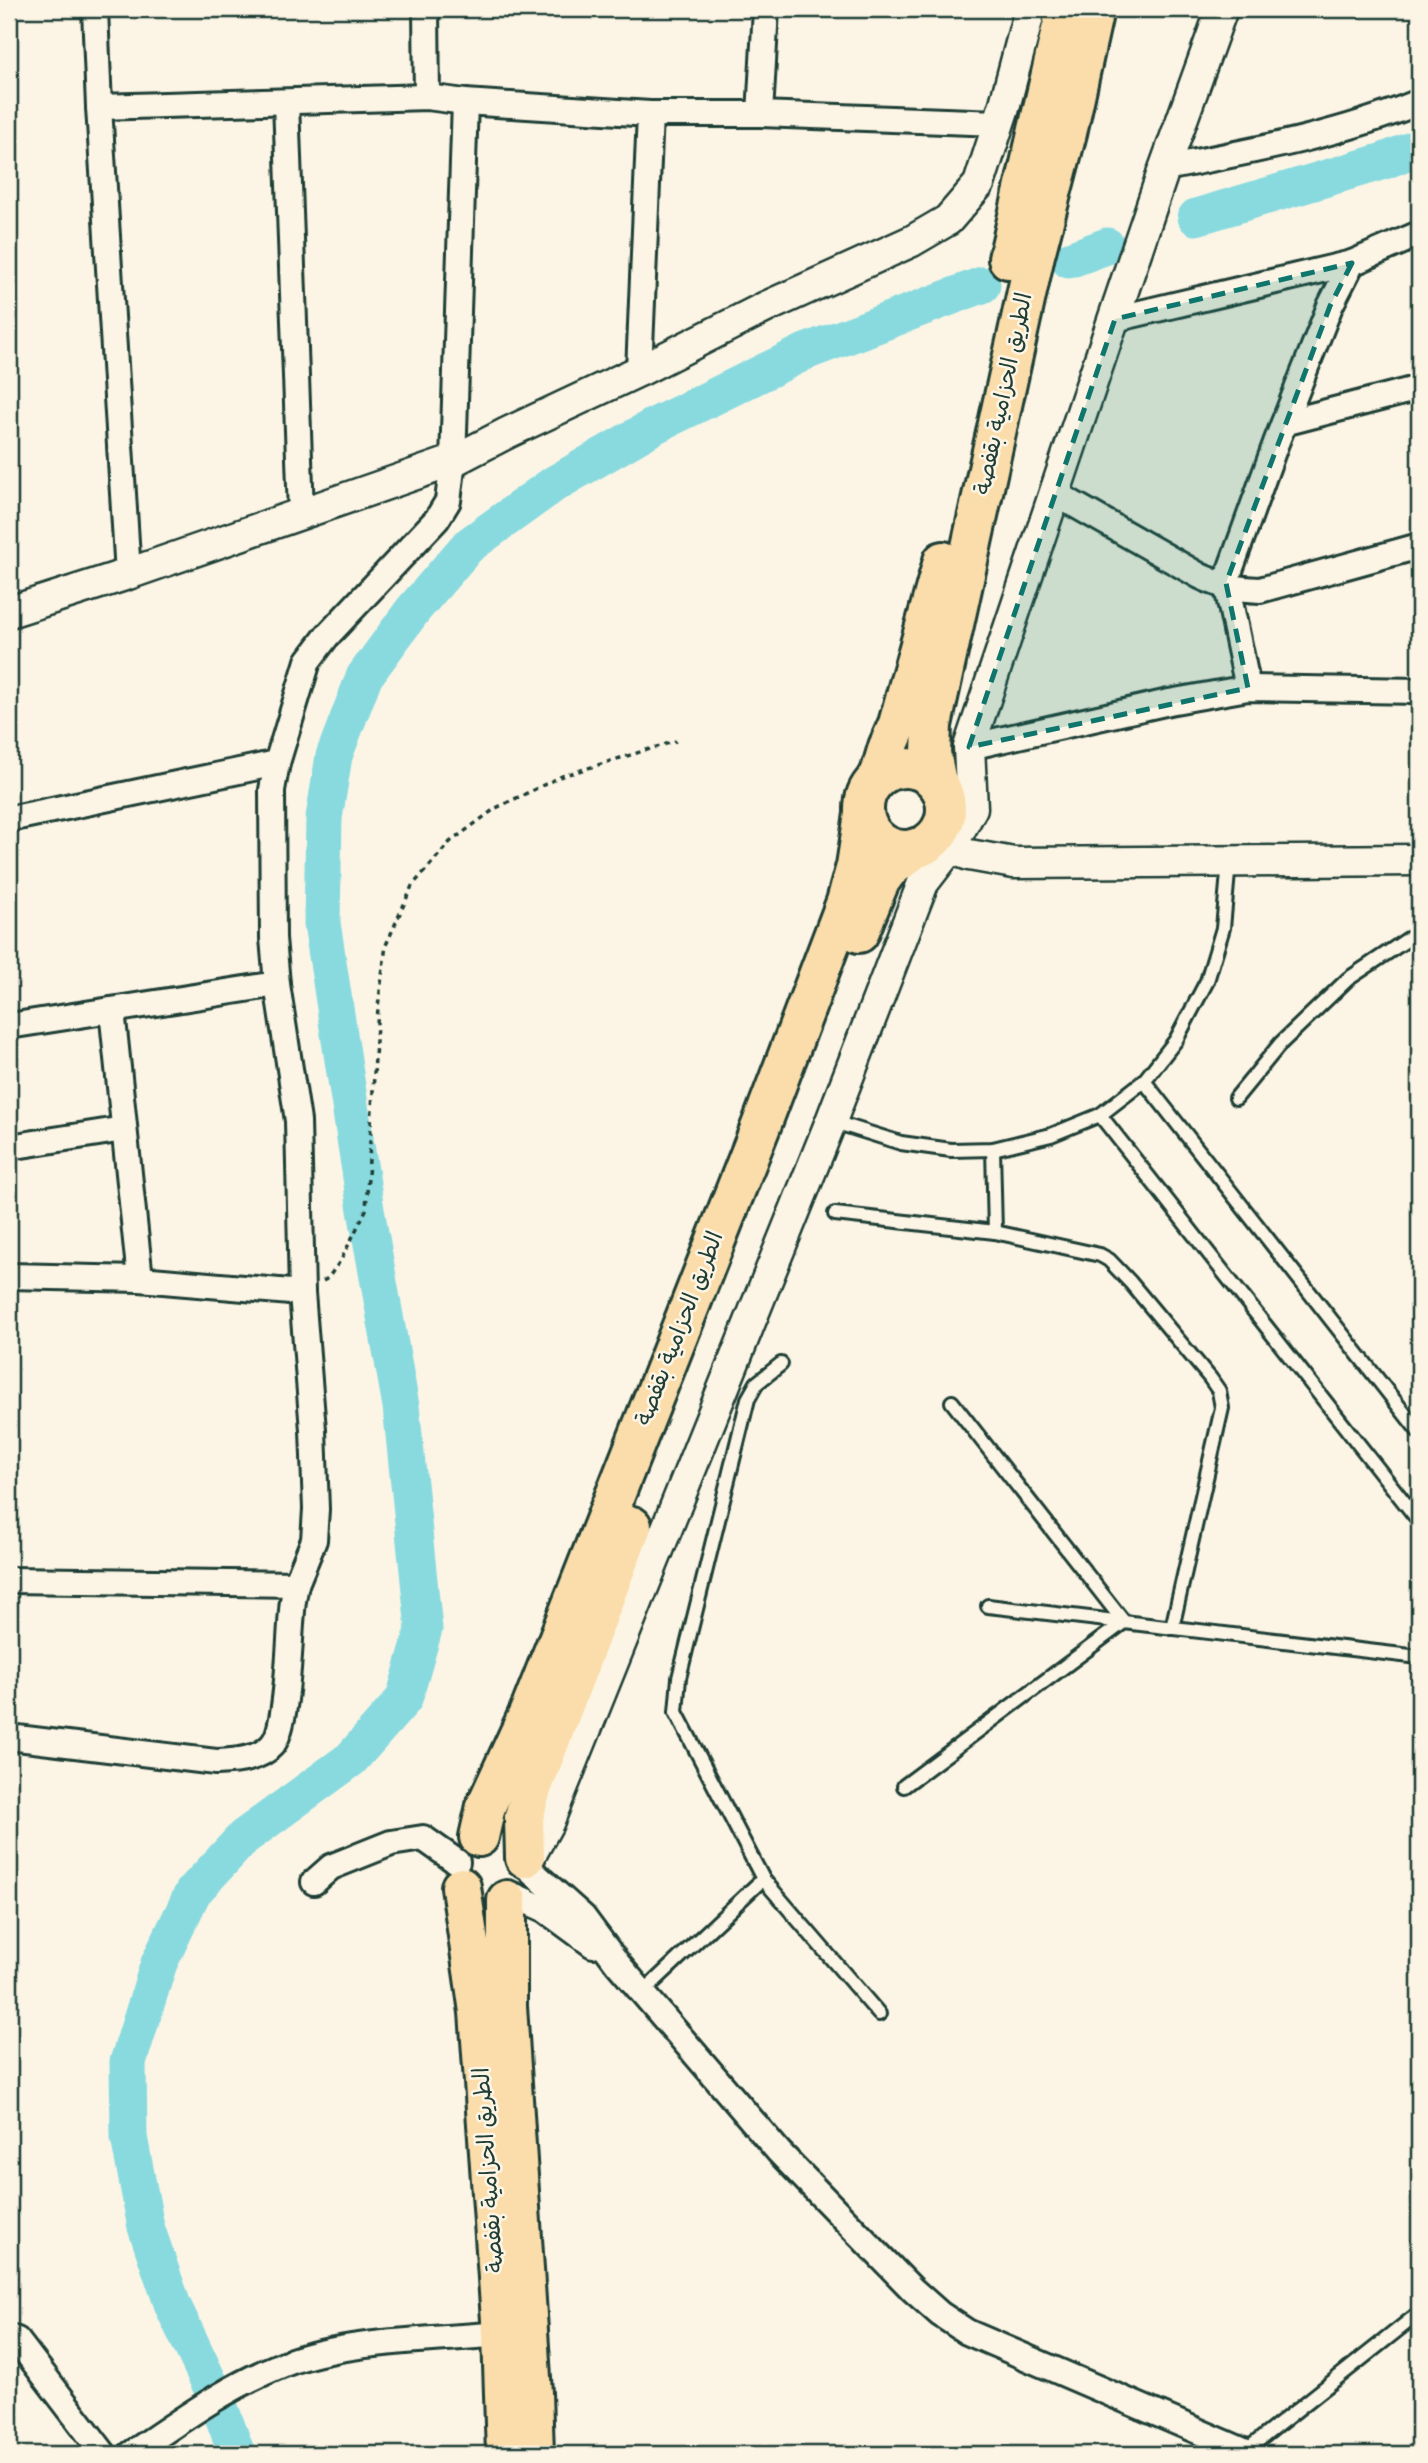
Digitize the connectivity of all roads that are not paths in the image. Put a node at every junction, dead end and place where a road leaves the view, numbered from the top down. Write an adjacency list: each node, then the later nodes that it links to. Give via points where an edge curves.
1 (95, 9): 12 (street)
2 (426, 9): 8 (street)
3 (766, 9): 14 (street)
4 (1030, 9): 15 (street)
5 (1066, 9): 34 (main road, الطريق الحزامية بقفصة, via 940,573)
6 (1094, 9): 37 (main road, الطريق الحزامية بقفصة, via 932,725)
7 (1222, 9): 16 (street)
8 (427, 97): 9 (street); 10 (street)
9 (286, 102): 12 (street); 25 (street)
10 (465, 102): 13 (street); 23 (street)
11 (1419, 102): 16 (street, via 1282,145)
12 (99, 107): 27 (street)
13 (650, 114): 14 (street); 20 (street)
14 (760, 114): 15 (street)
15 (998, 123): 20 (street, via 979,184 948,220)
16 (1165, 168): 19 (street)
17 (1419, 234): 18 (street)
18 (1352, 263): 19 (street); 22 (street)
19 (1115, 320): 24 (street)
20 (639, 371): 23 (street)
21 (1419, 388): 22 (street)
22 (1284, 422): 28 (street)
23 (453, 461): 25 (street); 33 (street, via 448,501 440,516 308,661)
24 (1056, 494): 28 (street); 32 (street)
25 (302, 513): 27 (street)
26 (1419, 546): 28 (street, via 1260,590)
27 (128, 574): 29 (street)
28 (1225, 587): 30 (street)
29 (9, 612)
30 (1248, 688): 31 (street); 32 (street)
31 (1419, 691)
32 (969, 747): 37 (street, via 972,808)
33 (277, 763): 36 (street); 41 (street, via 272,790 272,879)
34 (879, 777): 35 (main road, via 868,791); 37 (main road, via 894,769 917,769)
35 (864, 814): 37 (main road, via 873,835 893,848); 68 (main road, الطريق الحزامية بقفصة, via 856,866 841,915 761,1126)
36 (9, 819)
37 (940, 827): 38 (street, via 1014,863); 47 (street, via 923,883); 69 (main road, الطريق الحزامية بقفصة, via 888,870 865,918 532,1788 524,1818)
38 (1229, 860): 39 (street); 44 (lane, via 1223,928 1207,981 1176,1040)
39 (1419, 860)
40 (1419, 935): 45 (lane, via 1348,979 1282,1042)
41 (278, 984): 42 (street); 55 (street, via 298,1121)
42 (111, 1010): 43 (street); 48 (street)
43 (9, 1026)
44 (1144, 1081): 46 (lane); 58 (lane)
45 (1236, 1098)
46 (1100, 1115): 50 (lane, via 1051,1135); 59 (lane)
47 (831, 1121): 50 (lane, via 901,1143 951,1150); 69 (street, via 548,1823)
48 (124, 1129): 49 (street); 54 (street)
49 (9, 1147)
50 (993, 1149): 52 (lane)
51 (835, 1214): 52 (lane)
52 (995, 1232): 64 (lane, via 1109,1260 1219,1391 1222,1408)
53 (9, 1276): 54 (street)
54 (140, 1279): 55 (street)
55 (302, 1293): 61 (street, via 316,1509 314,1540)
56 (781, 1364): 70 (lane, via 757,1383 748,1399 679,1678 676,1712)
57 (952, 1402): 63 (lane)
58 (1419, 1432)
59 (1419, 1521)
60 (9, 1580): 61 (street)
61 (296, 1584): 66 (street, via 282,1727 271,1747 256,1756 216,1762)
62 (988, 1606): 63 (lane)
63 (1124, 1622): 64 (lane); 67 (lane)
64 (1172, 1628): 65 (lane)
65 (1419, 1657)
66 (9, 1737)
67 (904, 1786)
68 (466, 1862): 69 (main road, via 497,1835 506,1837 514,1842); 69 (main road, via 474,1900 482,1903 491,1904); 71 (street, via 423,1838 391,1843 331,1867); 75 (main road, الطريق الحزامية بقفصة)
69 (520, 1877): 72 (street, via 544,1909 618,1964); 81 (main road, الطريق الحزامية بقفصة, via 507,2006)
70 (763, 1879): 72 (lane); 73 (lane)
71 (314, 1882)
72 (642, 1993): 77 (street, via 779,2152 940,2314 967,2332)
73 (879, 2014)
74 (1419, 2313): 77 (lane)
75 (502, 2334): 79 (street, via 345,2349 286,2363 216,2397); 80 (main road, الطريق الحزامية بقفصة)
76 (9, 2337): 78 (street, via 17,2340)
77 (1247, 2453)
78 (104, 2454)
79 (131, 2454)
80 (506, 2454)
81 (534, 2454)

